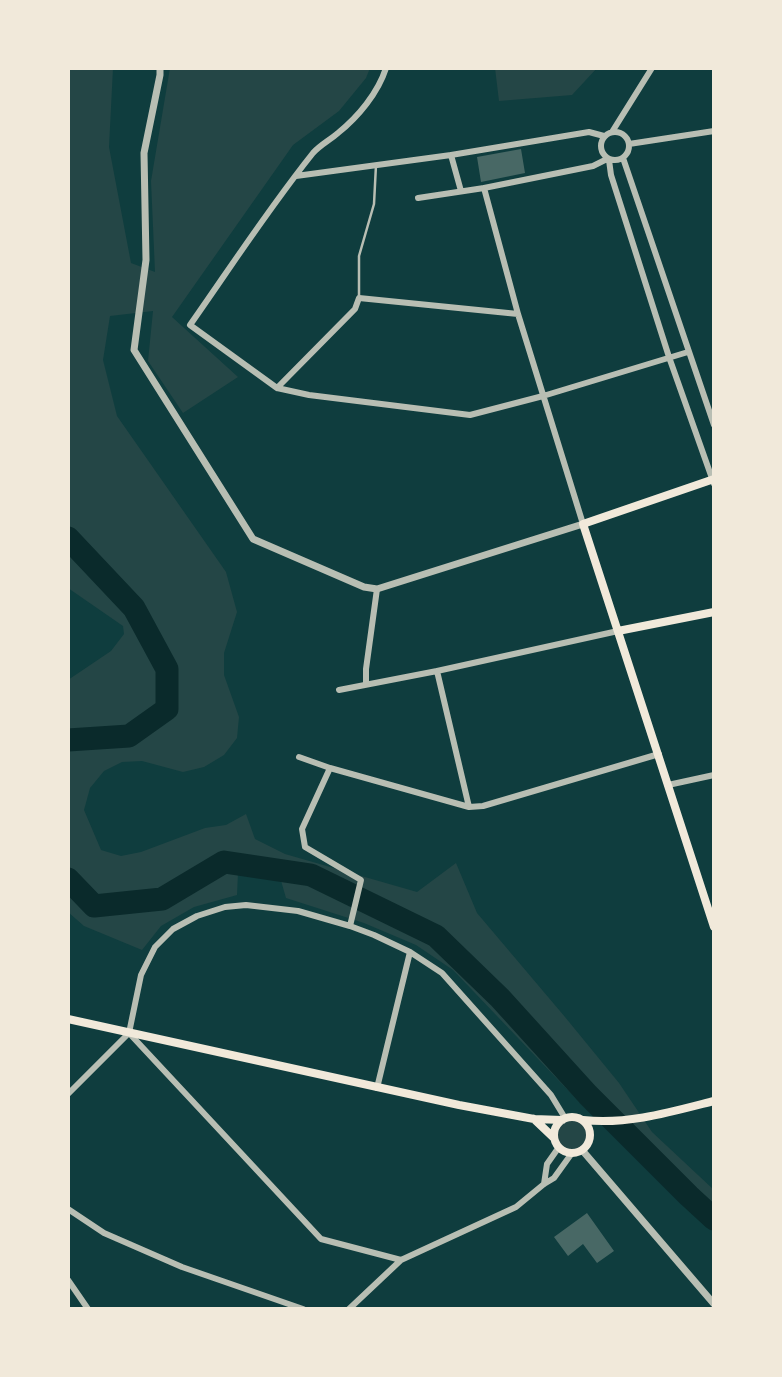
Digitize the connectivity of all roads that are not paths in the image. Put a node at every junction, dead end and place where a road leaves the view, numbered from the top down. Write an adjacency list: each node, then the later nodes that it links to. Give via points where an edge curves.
1 (160, 68): 25 (street, via 144,153 146,260 134,351 253,539)
2 (386, 68): 12 (street, via 369,101 316,149)
3 (652, 68): 5 (street)
4 (714, 131): 7 (street)
5 (612, 132): 6 (street); 7 (street, via 625,136)
6 (604, 136): 8 (street, via 589,132); 10 (street, via 600,146)
7 (629, 144): 9 (street)
8 (451, 155): 11 (street); 14 (street)
9 (623, 158): 10 (street); 18 (street)
10 (608, 160): 13 (street); 19 (street)
11 (376, 165): 12 (street); 16 (lane, via 374,204 359,256)
12 (296, 176): 20 (street, via 190,325)
13 (484, 188): 14 (street); 17 (street)
14 (461, 191): 15 (street)
15 (418, 198)
16 (359, 298): 17 (street); 20 (street, via 355,309)
17 (518, 314): 21 (street)
18 (688, 352): 19 (street); 22 (street)
19 (669, 357): 21 (street); 23 (street)
20 (277, 388): 21 (street, via 470,415)
21 (543, 396): 24 (street)
22 (714, 425)
23 (713, 481): 24 (main road)
24 (583, 524): 25 (street); 27 (main road)
25 (377, 589): 29 (street)
26 (714, 612): 27 (main road)
27 (618, 631): 28 (street); 31 (main road)
28 (437, 671): 29 (street); 36 (street)
29 (366, 684): 30 (street)
30 (339, 690)
31 (659, 754): 35 (main road); 36 (street)
32 (299, 757): 33 (street)
33 (330, 768): 36 (street); 37 (street, via 302,829 305,847 361,880)
34 (714, 775): 35 (street)
35 (668, 785): 38 (main road)
36 (470, 807)
37 (350, 926): 39 (street); 41 (street, via 298,911 246,905 197,916 173,929 155,947 141,975)
38 (714, 927)
39 (410, 952): 42 (street); 46 (street, via 442,974 551,1094)
40 (68, 1019): 41 (main road)
41 (129, 1032): 42 (main road); 43 (street); 56 (street, via 321,1239)
42 (377, 1088): 45 (main road)
43 (68, 1094)
44 (714, 1101): 48 (main road, via 651,1117)
45 (534, 1119): 46 (main road); 50 (main road)
46 (563, 1119): 47 (main road); 50 (main road)
47 (583, 1120): 48 (main road); 49 (main road)
48 (601, 1122): 49 (main road)
49 (590, 1136): 52 (main road)
50 (554, 1138): 51 (main road)
51 (559, 1147): 53 (main road); 54 (street, via 547,1164)
52 (582, 1150): 53 (main road); 58 (street)
53 (572, 1153): 54 (street, via 559,1173)
54 (544, 1184): 56 (street, via 516,1207)
55 (70, 1213): 60 (street, via 182,1267)
56 (401, 1260): 61 (street)
57 (68, 1280): 59 (street)
58 (714, 1304)
59 (88, 1309)
60 (303, 1309)
61 (349, 1309)

